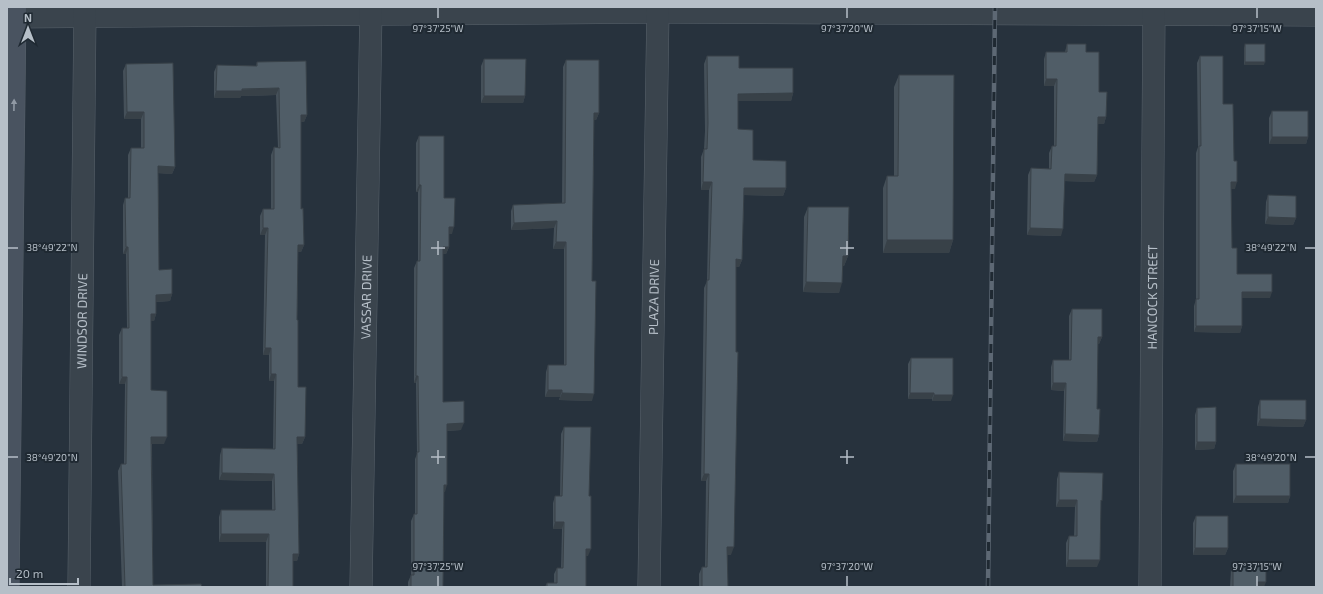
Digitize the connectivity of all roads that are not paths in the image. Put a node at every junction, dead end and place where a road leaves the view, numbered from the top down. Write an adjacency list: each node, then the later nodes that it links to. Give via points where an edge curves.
1 (658, 10): 2 (street); 4 (street); 10 (street, PLAZA DRIVE)
2 (1154, 10): 6 (street); 11 (street, HANCOCK STREET)
3 (85, 11): 4 (street); 5 (street); 8 (street, WINDSOR DRIVE)
4 (371, 11): 9 (street, VASSAR DRIVE)
5 (13, 14): 7 (main road, one-way to 5)
6 (1316, 15)
7 (8, 587)
8 (79, 587)
9 (361, 587)
10 (649, 587)
11 (1150, 587)

